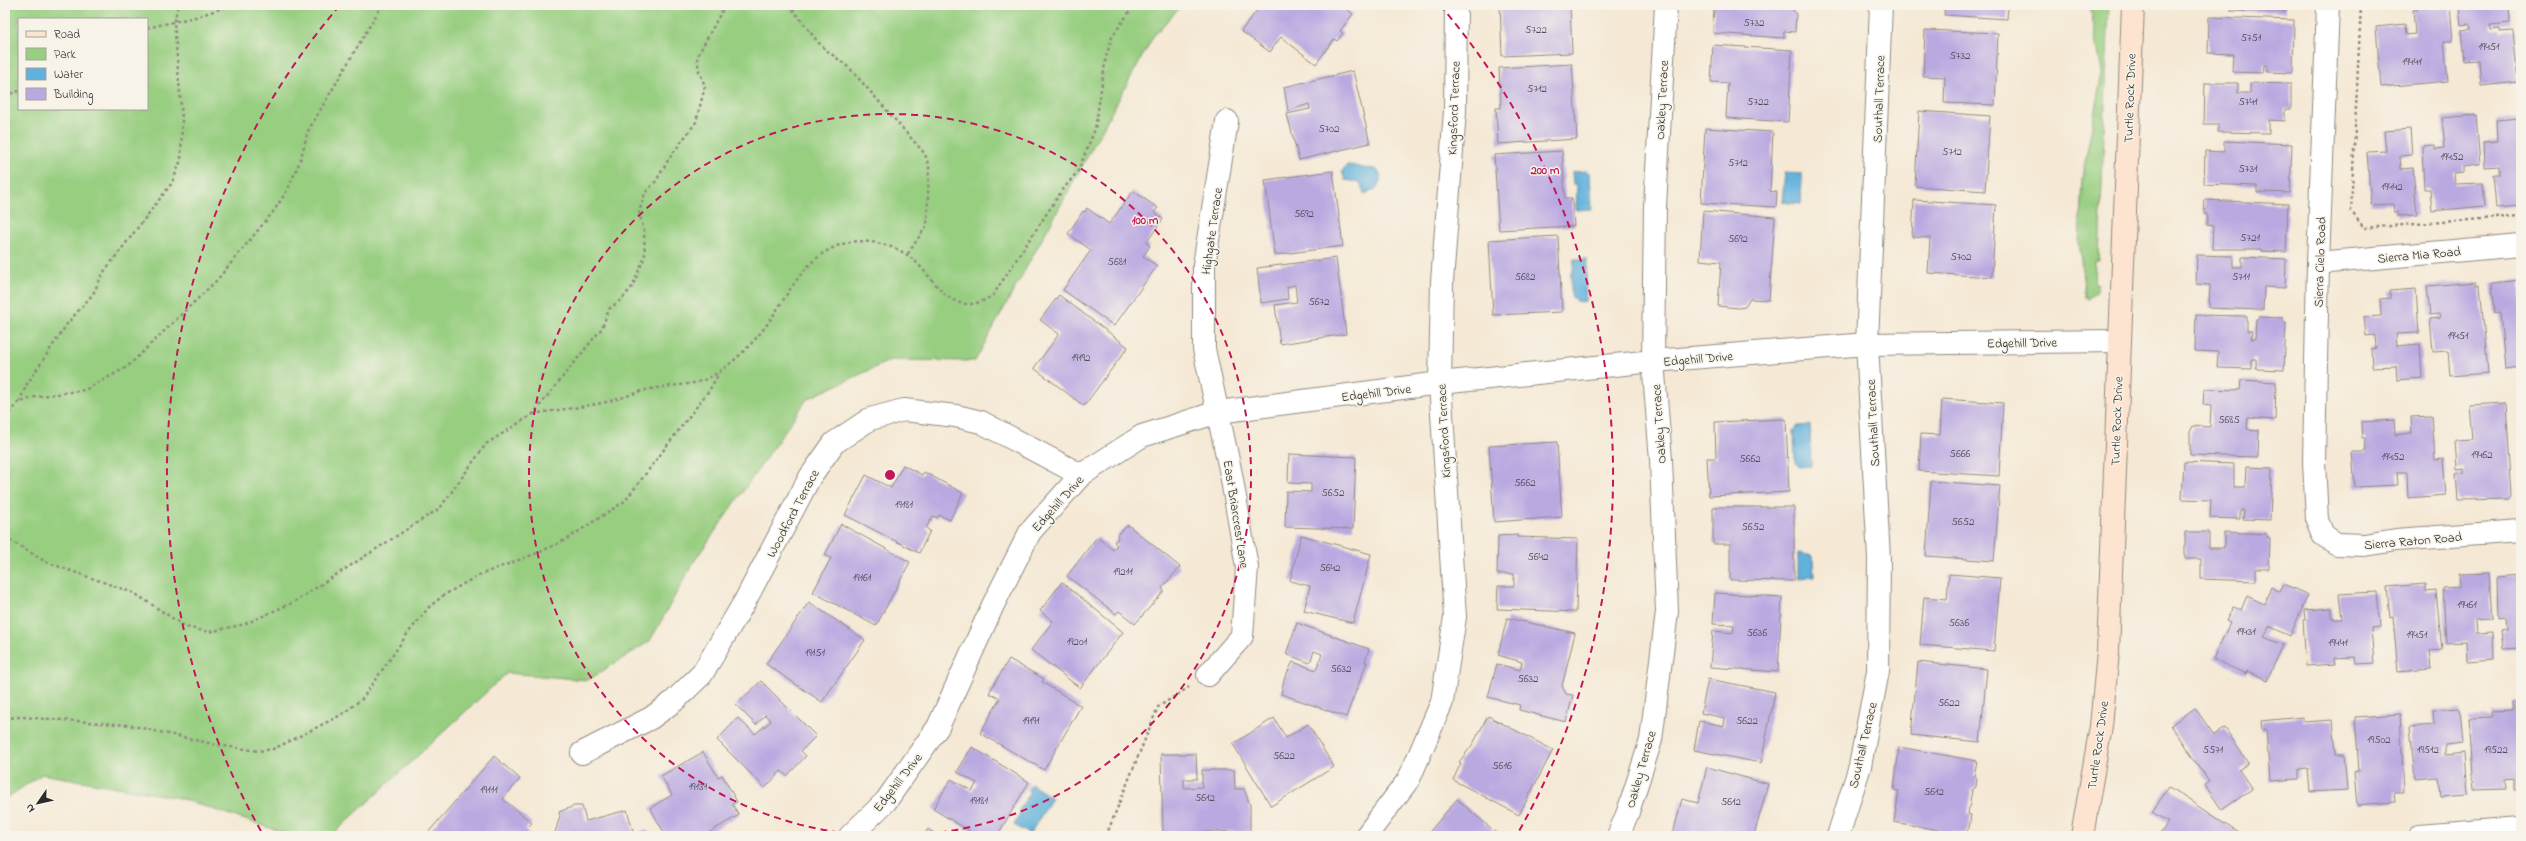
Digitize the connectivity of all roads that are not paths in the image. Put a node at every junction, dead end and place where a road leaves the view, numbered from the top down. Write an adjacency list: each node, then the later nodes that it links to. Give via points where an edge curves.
1 (1456, 5): 12 (street, Kingsford Terrace, via 1455,111 1442,282)
2 (1666, 5): 11 (street, Oakley Terrace, via 1655,206)
3 (1881, 5): 10 (street, Southall Terrace)
4 (2132, 5): 9 (street, Turtle Rock Drive)
5 (2328, 5): 8 (street, Sierra Cielo Road)
6 (1227, 121): 13 (street, Highgate Terrace, via 1204,265 1204,349)
7 (2521, 245): 8 (street, Sierra Mia Road)
8 (2318, 263): 15 (street, Sierra Cielo Road, via 2314,462)
9 (2118, 341): 10 (street, Edgehill Drive); 24 (street, Turtle Rock Drive, via 2108,652 2101,726)
10 (1867, 344): 11 (street, Edgehill Drive); 23 (street, Southall Terrace, via 1879,558 1878,671 1860,766)
11 (1653, 362): 12 (street, Edgehill Drive); 22 (street, Oakley Terrace, via 1661,460 1667,612 1651,740)
12 (1440, 383): 13 (street, Edgehill Drive); 21 (street, Kingsford Terrace, via 1455,617 1442,702 1409,779)
13 (1218, 412): 14 (street, Edgehill Drive, via 1142,436); 17 (street, East Briarcrest Lane, via 1232,474 1247,567 1242,636)
14 (1082, 475): 18 (street, Woodford Terrace, via 981,422 956,416 904,410 870,419 834,443 810,476 745,601 702,674 674,701 651,718); 20 (street, Edgehill Drive, via 1030,532 993,605 938,727 886,801)
15 (2317, 520): 16 (street, Sierra Raton Road, via 2324,534 2337,544 2364,545 2396,540)
16 (2521, 531)
17 (1208, 675)
18 (582, 752)
19 (2521, 828): 25 (street)
20 (850, 836)
21 (1366, 836)
22 (1618, 836)
23 (1838, 836)
24 (2082, 836)
25 (2419, 836)

